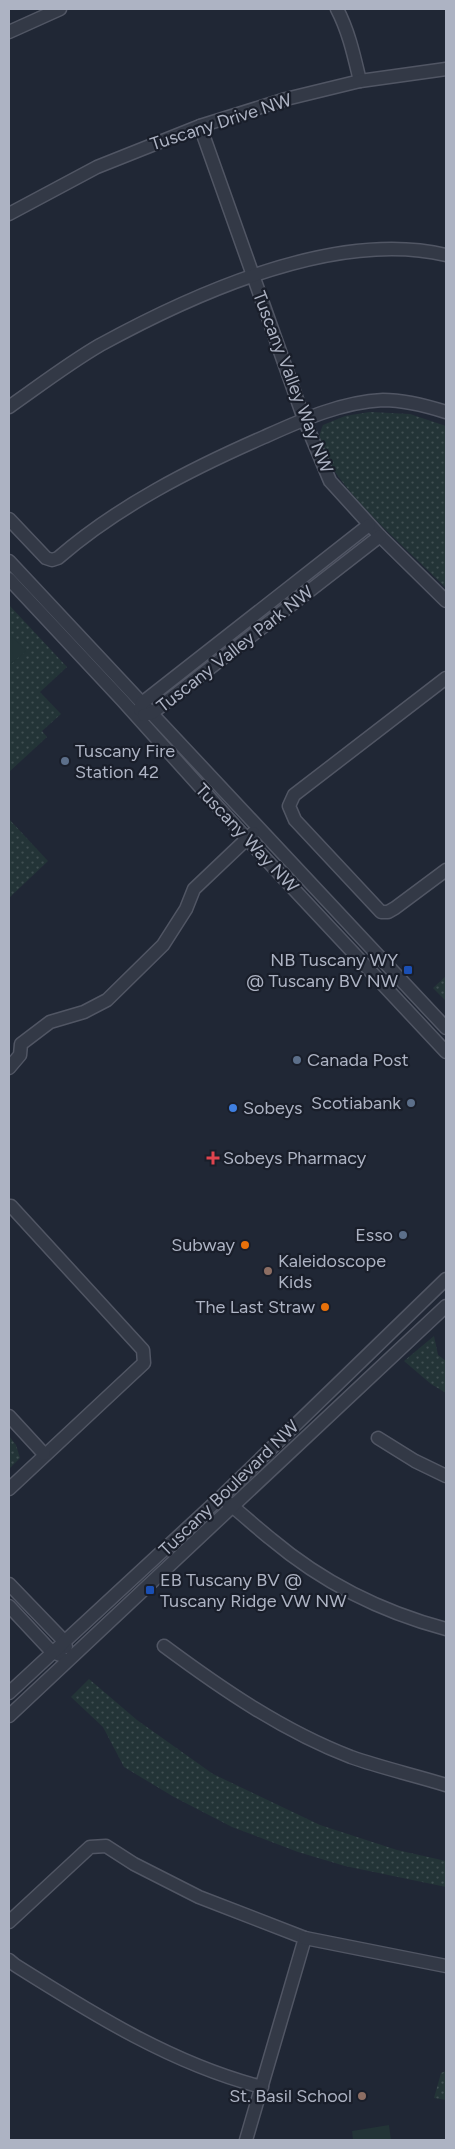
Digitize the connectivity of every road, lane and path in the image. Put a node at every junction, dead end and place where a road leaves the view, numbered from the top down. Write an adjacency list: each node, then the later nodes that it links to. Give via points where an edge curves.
1 (60, 9): 3 (street)
2 (337, 9): 5 (street, via 349,38)
3 (9, 32)
4 (446, 69): 5 (street, Tuscany Drive NW)
5 (360, 81): 6 (street, Tuscany Drive NW, via 286,99)
6 (200, 126): 7 (street, Tuscany Drive NW, via 97,167); 9 (street, Tuscany Valley Way NW)
7 (9, 214)
8 (446, 255): 9 (street, via 424,250 379,250 320,257)
9 (253, 275): 10 (street, via 189,301 100,346); 12 (street, Tuscany Valley Way NW)
10 (9, 407)
11 (446, 412): 12 (street, via 384,400 346,405)
12 (304, 419): 13 (street, via 210,461 157,490 58,558 46,558); 14 (street, Tuscany Valley Way NW, via 330,481)
13 (9, 519)
14 (370, 525): 15 (street, Tuscany Valley Way NW); 20 (street, Tuscany Valley Park NW)
15 (380, 536): 18 (street, Tuscany Valley Way NW); 21 (street, Tuscany Valley Park NW)
16 (9, 562): 20 (street, Tuscany Way NW)
17 (9, 579): 22 (street, Tuscany Way NW)
18 (446, 601)
19 (446, 678): 25 (street, via 291,798 289,806 294,820 384,913)
20 (142, 703): 21 (street, Tuscany Way NW); 22 (street, Tuscany Valley Park NW)
21 (152, 714): 22 (street, Tuscany Valley Park NW); 23 (street, Tuscany Way NW)
22 (137, 716): 24 (street, Tuscany Way NW)
23 (259, 828): 24 (street); 26 (street, Tuscany Way NW)
24 (247, 839): 27 (street, Tuscany Way NW); 28 (street, via 194,889 186,910 162,945 107,1000 84,1012 50,1022 21,1044 20,1055)
25 (446, 870)
26 (446, 1028)
27 (446, 1052)
28 (9, 1068)
29 (9, 1206): 34 (street, via 143,1350 144,1363)
30 (446, 1279): 37 (street, Tuscany Boulevard NW)
31 (446, 1306): 38 (street, Tuscany Boulevard NW)
32 (9, 1416): 34 (street)
33 (378, 1438): 35 (street)
34 (44, 1454): 36 (street)
35 (446, 1476)
36 (9, 1489)
37 (221, 1497): 38 (street); 42 (street, Tuscany Boulevard NW)
38 (233, 1506): 41 (street, via 272,1540 336,1585 379,1606); 45 (street, Tuscany Boulevard NW)
39 (9, 1584): 42 (street)
40 (9, 1606): 44 (street)
41 (446, 1629)
42 (64, 1641): 44 (street, Tuscany Boulevard NW); 45 (street)
43 (164, 1646): 48 (street, via 218,1686 289,1729 349,1756)
44 (52, 1652): 45 (street); 46 (street, Tuscany Boulevard NW)
45 (70, 1659): 47 (street, Tuscany Boulevard NW)
46 (9, 1693)
47 (9, 1716)
48 (446, 1785)
49 (9, 1922): 50 (street, via 90,1847 106,1846 192,1894)
50 (305, 1938): 52 (street); 53 (street)
51 (9, 1960): 53 (street, via 14,1966 144,2041 228,2078)
52 (446, 1966)
53 (262, 2087): 54 (street)
54 (246, 2140)

